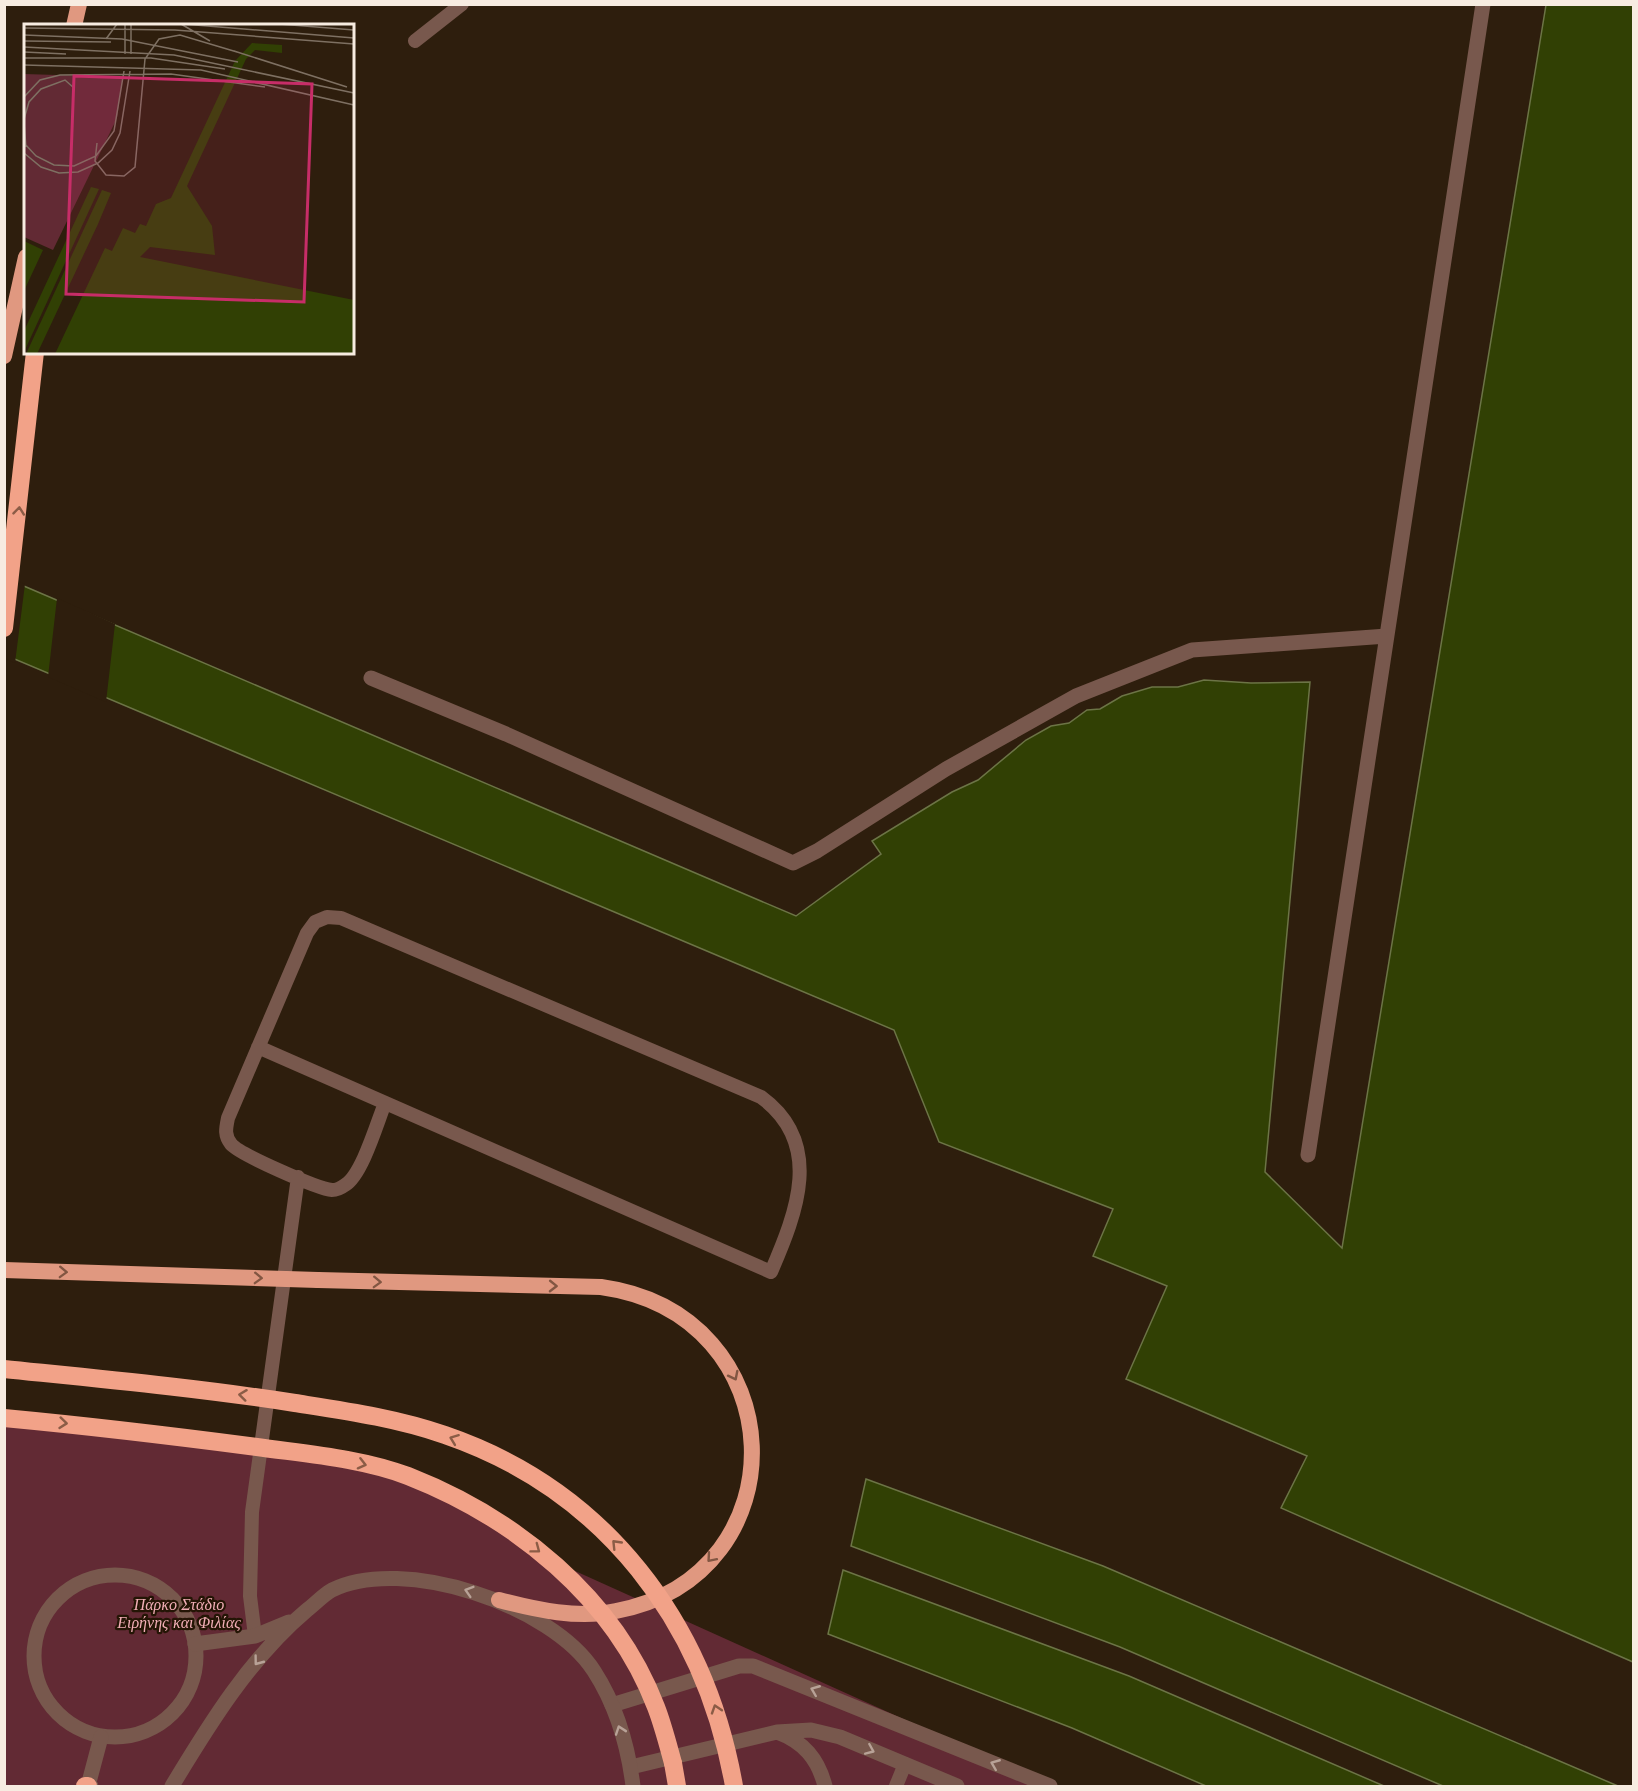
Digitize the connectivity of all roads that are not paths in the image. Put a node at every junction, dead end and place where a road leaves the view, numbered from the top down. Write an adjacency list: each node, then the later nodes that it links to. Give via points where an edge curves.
1 (79, 4): 4 (highway)
2 (462, 4): 5 (lane)
3 (1483, 4): 12 (street)
4 (74, 24)
5 (415, 41)
6 (24, 253): 8 (highway)
7 (24, 266): 10 (highway)
8 (4, 315)
9 (35, 354): 11 (highway, one-way to 9)
10 (4, 356)
11 (4, 628)
12 (1387, 636): 13 (street, via 1192,650 1076,696 793,862); 16 (street)
13 (371, 678)
14 (258, 1047): 15 (lane); 15 (lane, via 307,933 315,922 327,917 341,918 761,1097 777,1108 792,1129 800,1152 791,1222 771,1272); 17 (lane, via 225,1132 231,1145 245,1154)
15 (385, 1103): 17 (lane, via 356,1172 347,1184 335,1190)
16 (1308, 1155)
17 (298, 1177): 23 (lane, via 252,1512 250,1586)
18 (4, 1270): 21 (highway, one-way to 21, bridge, via 601,1287 646,1296 685,1318 718,1349 741,1388 752,1432 752,1455 748,1489 736,1521 711,1558 677,1588 636,1607 591,1614 541,1611)
19 (4, 1369): 34 (highway, one-way to 19, bridge, via 710,1693 664,1602 613,1541 570,1501 519,1468 446,1435 391,1419 260,1397)
20 (4, 1418): 33 (highway, one-way to 33, bridge, via 138,1431 358,1462 407,1476 505,1526 553,1562 595,1604 629,1653 656,1706)
21 (499, 1600): 22 (street, one-way to 22, via 452,1586 401,1580 363,1581 330,1591); 25 (street, via 557,1632 570,1644 594,1670)
22 (297, 1619): 23 (street); 31 (street, one-way to 31, via 264,1653 212,1722)
23 (255, 1636): 24 (street)
24 (195, 1644): 27 (street, via 192,1684 173,1713 141,1734); 27 (street, via 182,1610 143,1580 99,1576 59,1598 40,1626 34,1645 35,1674 42,1692 59,1715 80,1730)
25 (612, 1705): 29 (street, one-way to 25); 38 (street, one-way to 25, via 753,1666 739,1666)
26 (777, 1732): 28 (street, one-way to 28, via 811,1730 840,1737); 29 (street); 35 (street, via 808,1749)
27 (101, 1737): 30 (street)
28 (905, 1764): 36 (lane); 37 (street)
29 (631, 1767): 32 (street)
30 (88, 1786)
31 (172, 1786)
32 (633, 1786)
33 (677, 1786)
34 (734, 1786)
35 (825, 1786)
36 (896, 1786)
37 (957, 1786)
38 (1050, 1786)

